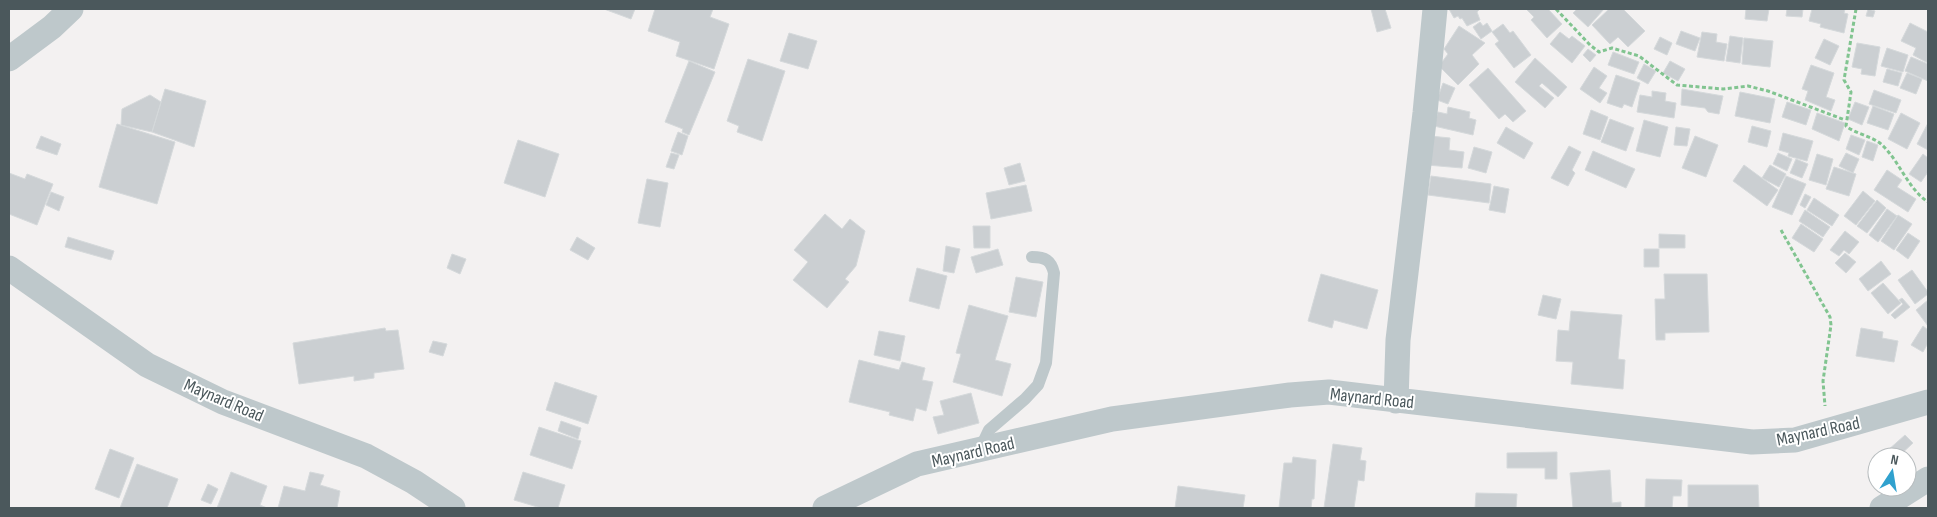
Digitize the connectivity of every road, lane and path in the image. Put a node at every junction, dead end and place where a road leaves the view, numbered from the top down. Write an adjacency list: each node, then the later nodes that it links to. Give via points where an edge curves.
1 (71, 9): 5 (street)
2 (1435, 9): 11 (street, via 1398,340)
3 (1556, 9): 6 (path, via 1599,52 1612,48 1639,56 1677,85 1715,89 1754,88 1793,99)
4 (1856, 9): 6 (path, via 1844,80 1851,92)
5 (9, 59)
6 (1845, 120): 7 (path, via 1846,126 1854,133 1880,143)
7 (1928, 202)
8 (1780, 230): 13 (path, via 1830,317 1823,380)
9 (1032, 256): 14 (lane, via 1048,260 1054,273 1046,363 1038,385 989,430)
10 (9, 268): 16 (street, Maynard Road, via 147,365 223,402 366,456)
11 (1396, 400): 13 (street, Maynard Road, via 1752,442 1795,440); 14 (street, Maynard Road, via 1329,392 1290,395 1112,419)
12 (1928, 402): 13 (street, Maynard Road)
13 (1831, 430)
14 (979, 451): 17 (street, Maynard Road, via 917,464)
15 (1928, 479): 18 (street)
16 (453, 508)
17 (825, 508)
18 (1882, 508)

